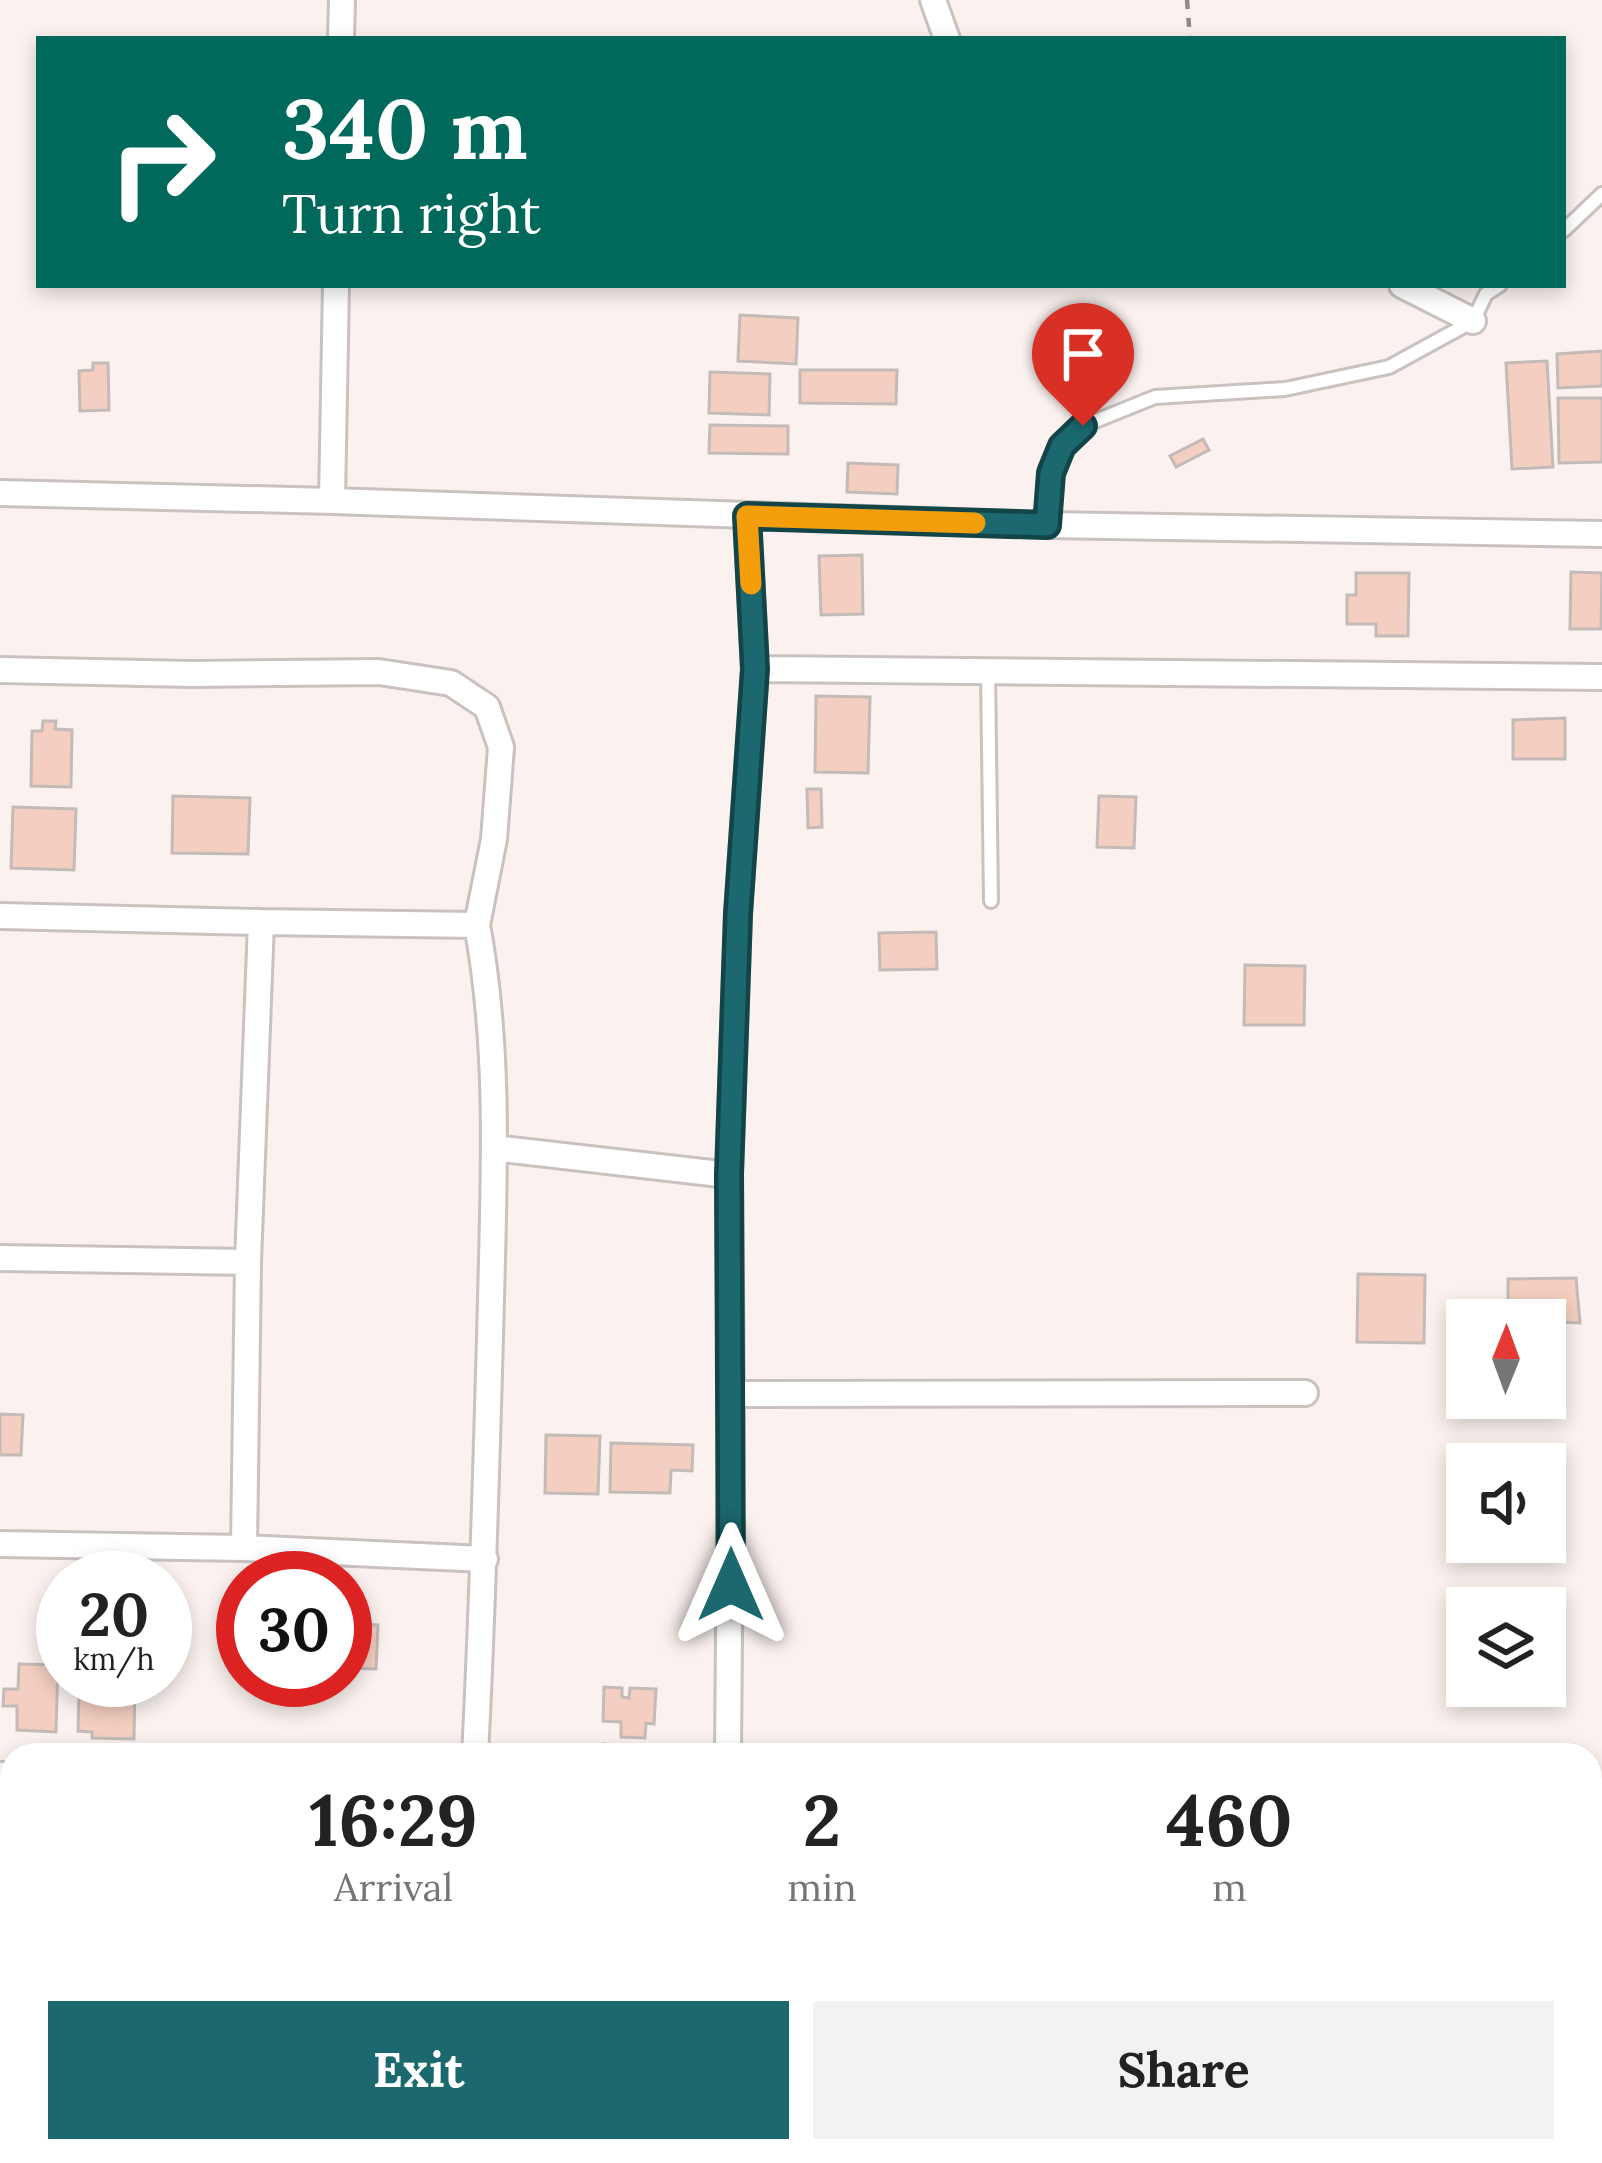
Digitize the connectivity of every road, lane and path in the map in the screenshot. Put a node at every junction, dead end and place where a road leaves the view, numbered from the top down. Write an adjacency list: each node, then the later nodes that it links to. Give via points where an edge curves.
1 (342, 0): 4 (street)
2 (933, 0): 5 (street)
3 (1187, 0): 6 (path)
4 (341, 36)
5 (945, 36)
6 (1190, 36)
7 (1602, 194): 8 (lane)
8 (1566, 228)
9 (336, 288): 14 (street)
10 (1408, 288): 12 (street)
11 (1495, 288): 12 (lane)
12 (1473, 321): 16 (lane, via 1389,367 1285,389 1155,397 1083,426 1062,446 1051,473)
13 (0, 494): 14 (street)
14 (332, 501): 15 (street)
15 (747, 516): 16 (street); 18 (street)
16 (1047, 525): 17 (street)
17 (1602, 534)
18 (755, 669): 20 (street); 27 (street)
19 (0, 670): 25 (street, via 379,672 452,683 487,707 501,747)
20 (988, 672): 21 (street); 22 (lane)
21 (1602, 677)
22 (991, 901)
23 (0, 916): 24 (street)
24 (260, 922): 25 (street); 29 (street)
25 (477, 925): 26 (street, via 488,986)
26 (494, 1148): 27 (street); 34 (street)
27 (729, 1174): 31 (street)
28 (0, 1258): 29 (street)
29 (248, 1262): 33 (street)
30 (1305, 1393): 31 (street)
31 (731, 1394): 36 (street)
32 (0, 1544): 33 (street)
33 (244, 1549): 34 (street)
34 (485, 1558): 35 (street)
35 (476, 1743)
36 (728, 1743)

